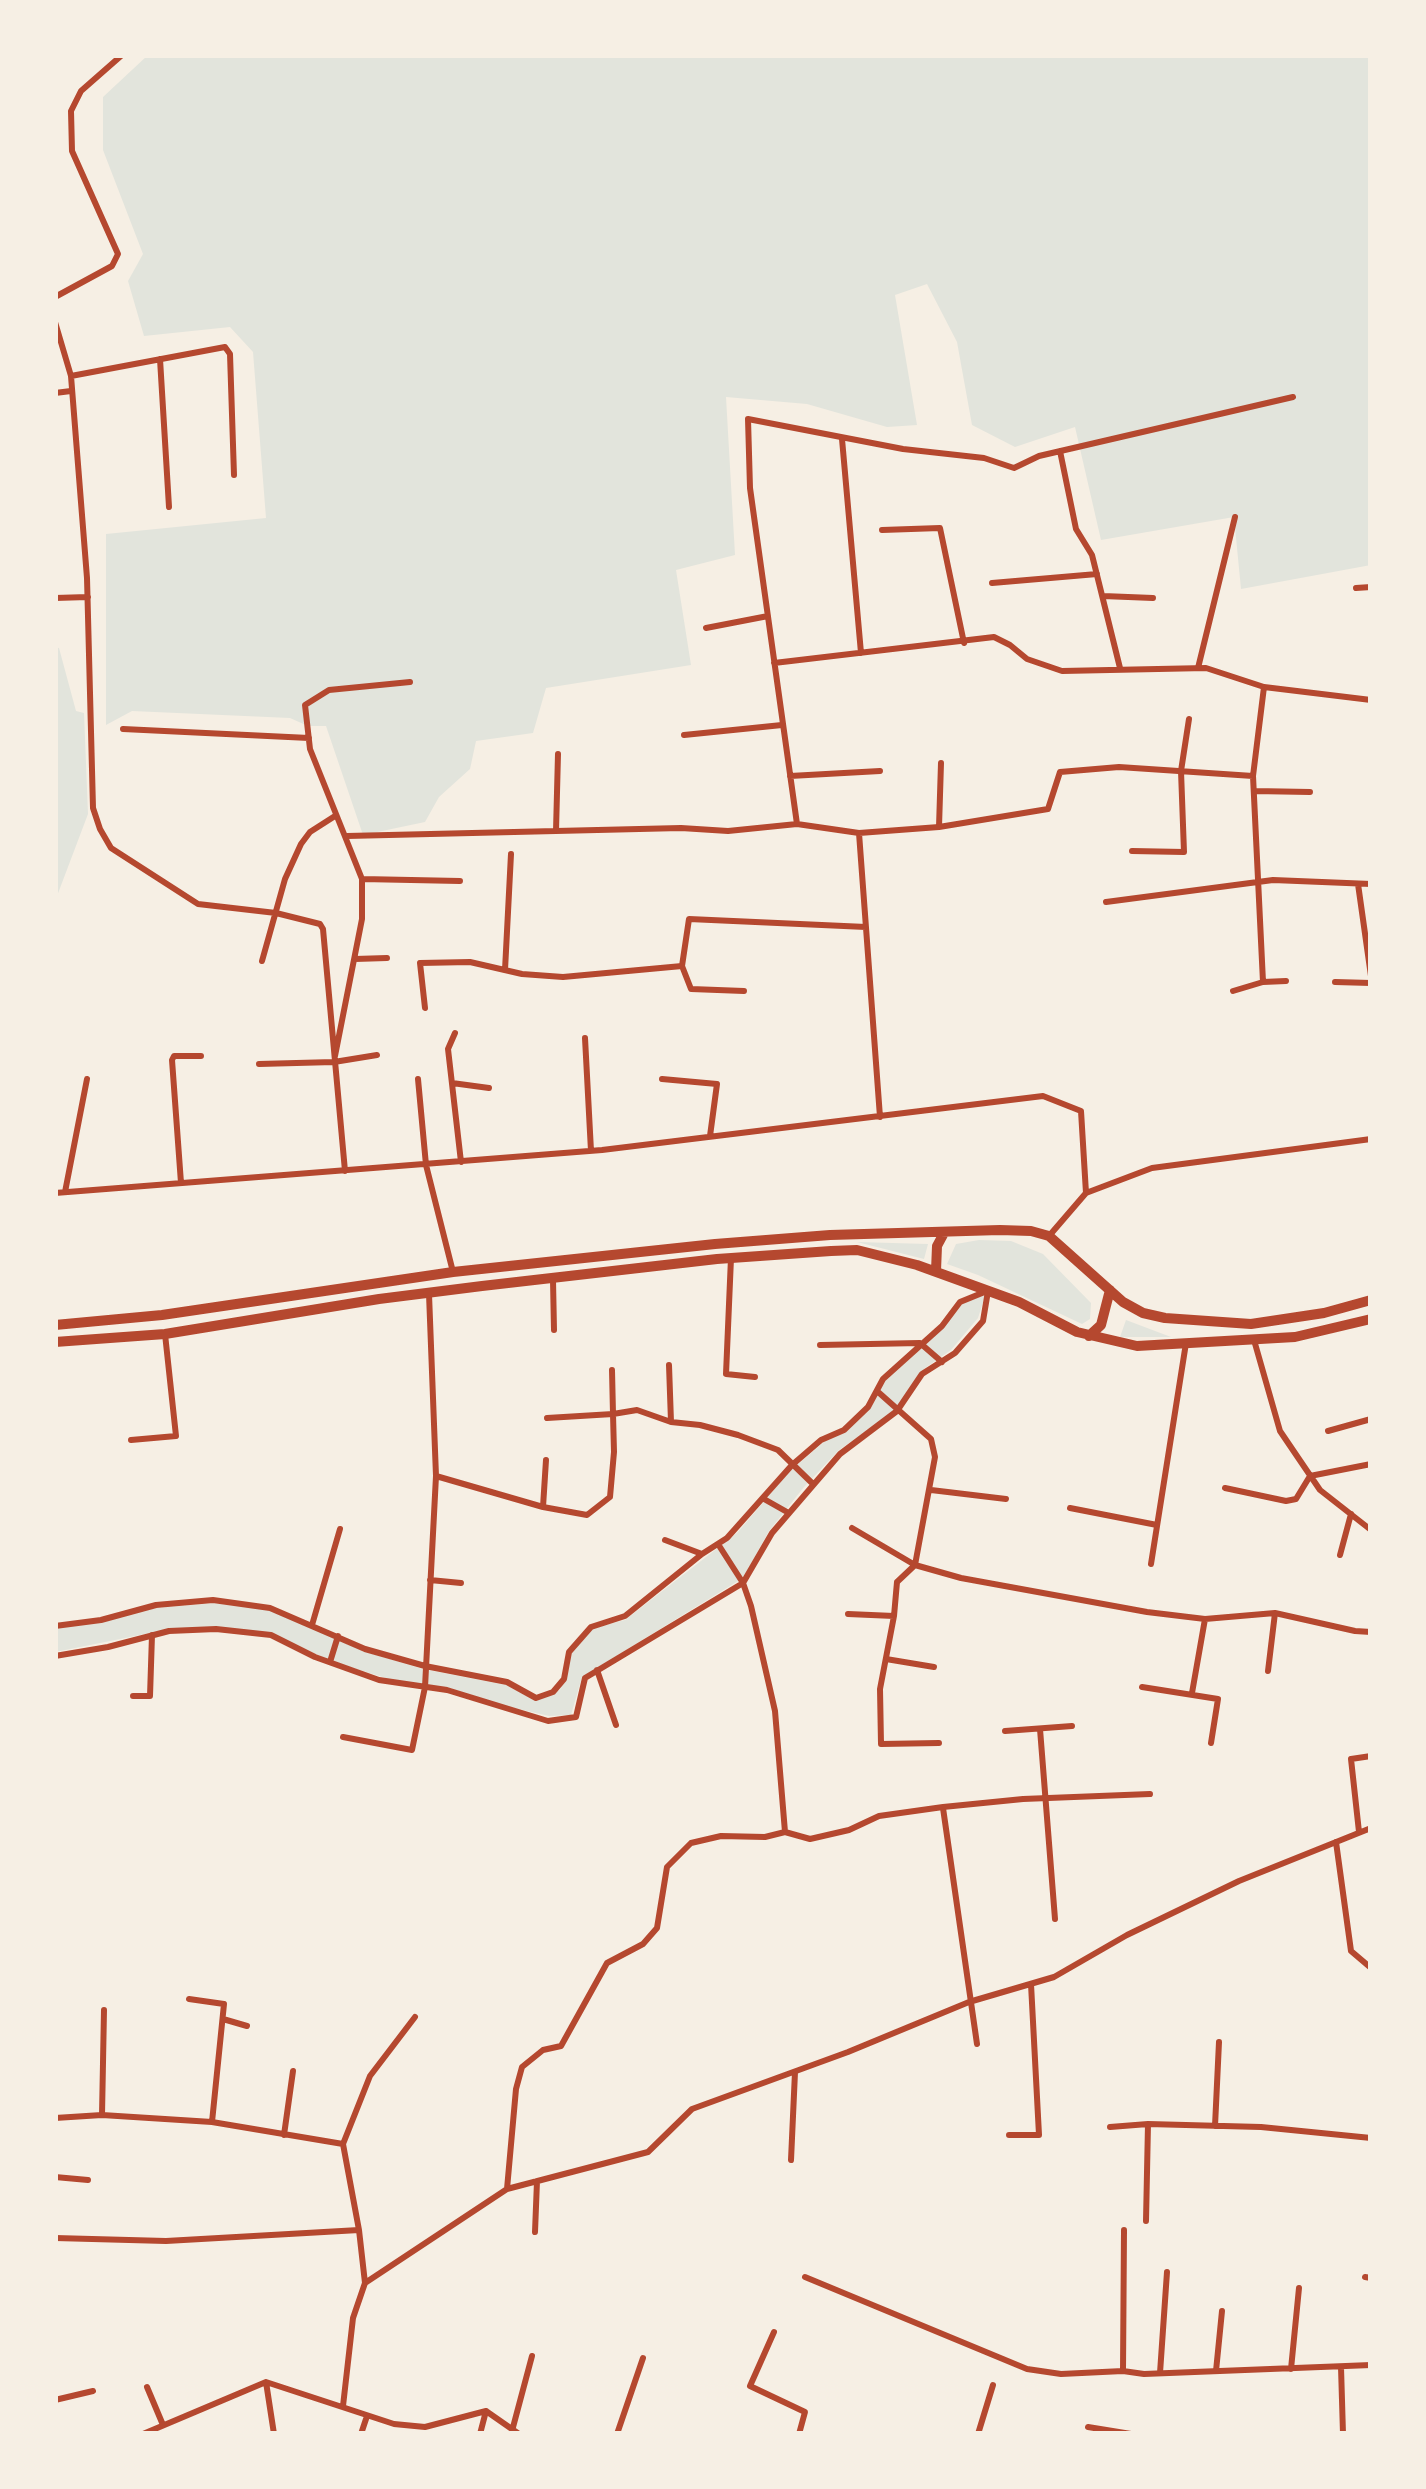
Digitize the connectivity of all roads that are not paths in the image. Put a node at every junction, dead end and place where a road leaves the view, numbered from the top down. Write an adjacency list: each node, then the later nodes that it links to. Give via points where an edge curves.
1 (122, 55): 2 (street, via 82,91 71,111 72,151 118,254 112,266)
2 (55, 297)
3 (55, 322): 5 (street)
4 (160, 359): 5 (street); 11 (street, via 225,347 230,354); 12 (street)
5 (70, 376): 6 (street)
6 (71, 391): 7 (street); 20 (street)
7 (55, 393)
8 (1293, 397): 10 (street)
9 (842, 439): 10 (street, via 967,455 1014,468); 23 (street, via 748,419); 26 (street)
10 (1060, 451): 15 (street, via 1076,529)
11 (234, 475)
12 (170, 507)
13 (1235, 517): 29 (street)
14 (882, 530): 25 (street, via 940,528)
15 (1097, 574): 16 (street); 19 (street)
16 (992, 584)
17 (1371, 586): 18 (street)
18 (1356, 588)
19 (1102, 596): 22 (street); 28 (street)
20 (88, 597): 21 (street); 60 (street, via 94,808 111,848 198,904)
21 (55, 598)
22 (1152, 598)
23 (768, 616): 24 (street); 27 (street)
24 (706, 628)
25 (964, 643): 26 (street); 28 (street, via 994,638 1062,670)
26 (861, 652): 27 (street)
27 (774, 663): 34 (street)
28 (1120, 668): 29 (street)
29 (1198, 668): 31 (street)
30 (410, 682): 37 (street, via 329,690 305,705)
31 (1264, 687): 32 (street); 43 (street)
32 (1371, 700)
33 (1189, 719): 41 (street)
34 (783, 725): 36 (street); 42 (street)
35 (123, 729): 37 (street)
36 (684, 735)
37 (309, 738): 46 (street)
38 (558, 754): 49 (street)
39 (941, 763): 48 (street)
40 (880, 771): 42 (street)
41 (1181, 771): 43 (street); 48 (street, via 1060,772 1048,809); 52 (street, via 1184,852)
42 (790, 776): 47 (street)
43 (1253, 776): 44 (street)
44 (1254, 791): 45 (street); 56 (street)
45 (1310, 792)
46 (335, 816): 51 (street); 60 (street, via 301,844)
47 (796, 824): 49 (street, via 728,831); 50 (street)
48 (939, 826): 50 (street)
49 (556, 830): 51 (street)
50 (859, 833): 61 (street)
51 (347, 836): 54 (street)
52 (1132, 852)
53 (511, 854): 66 (street)
54 (362, 880): 55 (street); 63 (street)
55 (460, 881)
56 (1258, 882): 57 (street); 59 (street); 68 (street)
57 (1358, 884): 58 (street); 67 (street)
58 (1371, 884)
59 (1106, 902)
60 (276, 912): 64 (street); 78 (street, via 323,928)
61 (866, 927): 65 (street, via 689,918); 85 (street)
62 (387, 958): 63 (street)
63 (356, 959): 78 (street)
64 (262, 961)
65 (682, 966): 66 (street, via 564,977); 71 (street, via 690,988)
66 (505, 970): 73 (street, via 470,962 420,964)
67 (1371, 979): 70 (street)
68 (1263, 982): 69 (street); 72 (street)
69 (1286, 982)
70 (1335, 982)
71 (744, 991)
72 (1234, 991)
73 (425, 1008)
74 (455, 1034): 83 (street, via 448,1048)
75 (585, 1038): 88 (street)
76 (201, 1056): 92 (street, via 172,1060)
77 (377, 1056): 78 (street)
78 (334, 1062): 79 (street); 91 (street)
79 (259, 1064)
80 (87, 1079): 93 (street)
81 (418, 1079): 90 (street)
82 (662, 1079): 86 (street, via 717,1084)
83 (452, 1083): 84 (street); 89 (street)
84 (489, 1088)
85 (880, 1117): 86 (street); 95 (street, via 1042,1096 1081,1111)
86 (710, 1137): 88 (street)
87 (1371, 1139): 95 (street, via 1152,1168)
88 (590, 1151): 89 (street)
89 (460, 1162): 90 (street)
90 (426, 1164): 91 (street); 99 (street)
91 (345, 1171): 92 (street)
92 (181, 1183): 93 (street)
93 (64, 1192): 94 (street)
94 (55, 1193)
95 (1086, 1193): 97 (street)
96 (944, 1233): 97 (main road); 99 (main road, via 715,1244); 100 (main road)
97 (1049, 1236): 103 (main road)
98 (731, 1258): 100 (main road, via 857,1250); 101 (main road); 119 (street, via 726,1374)
99 (452, 1272): 107 (main road, via 162,1316)
100 (936, 1272): 102 (main road)
101 (553, 1280): 104 (main road); 108 (street)
102 (988, 1290): 110 (main road); 114 (street, via 960,1302); 116 (street, via 982,1321)
103 (1110, 1290): 105 (main road, via 1143,1313 1197,1322 1290,1320); 110 (main road, via 1101,1326)
104 (429, 1293): 109 (main road); 131 (street)
105 (1371, 1300)
106 (1371, 1319): 111 (main road)
107 (55, 1325)
108 (554, 1330)
109 (166, 1334): 112 (main road); 127 (street, via 176,1436)
110 (1089, 1336): 113 (main road, via 1137,1346)
111 (1254, 1340): 113 (main road); 132 (street, via 1280,1432)
112 (55, 1342)
113 (1186, 1342): 142 (street)
114 (920, 1343): 115 (street); 116 (street); 120 (street)
115 (820, 1345)
116 (942, 1362): 121 (street, via 922,1374)
117 (670, 1365): 125 (street)
118 (612, 1370): 122 (street)
119 (754, 1377)
120 (877, 1391): 121 (street); 130 (street, via 844,1430)
121 (897, 1411): 133 (street); 135 (street, via 931,1440)
122 (613, 1414): 123 (street); 125 (street, via 637,1410); 138 (street, via 610,1497 587,1515)
123 (548, 1418)
124 (1371, 1419): 126 (street)
125 (671, 1422): 130 (street, via 751,1440 778,1450)
126 (1328, 1432)
127 (131, 1440)
128 (546, 1460): 138 (street)
129 (1371, 1464): 132 (street)
130 (792, 1465): 133 (street); 137 (street)
131 (436, 1476): 138 (street); 152 (street)
132 (1310, 1476): 134 (street, via 1296,1499 1286,1501); 141 (street)
133 (813, 1484): 140 (street)
134 (1225, 1488)
135 (930, 1490): 136 (street); 151 (street)
136 (1006, 1498)
137 (764, 1499): 140 (street); 147 (street)
138 (543, 1506)
139 (1070, 1508): 142 (street)
140 (788, 1512): 153 (street)
141 (1351, 1514): 145 (street); 149 (street)
142 (1158, 1525): 150 (street)
143 (852, 1528): 151 (street)
144 (340, 1529): 159 (street)
145 (1371, 1530)
146 (664, 1540): 148 (street)
147 (718, 1544): 148 (street); 153 (street)
148 (702, 1554): 167 (street, via 626,1616 590,1627 569,1652 564,1679 553,1692 536,1698 507,1682)
149 (1340, 1555)
150 (1151, 1564)
151 (916, 1565): 157 (street, via 897,1582); 158 (street)
152 (430, 1580): 154 (street); 167 (street)
153 (743, 1582): 169 (street); 187 (street, via 775,1711)
154 (460, 1583)
155 (1274, 1613): 158 (street); 161 (street); 170 (street)
156 (848, 1614): 157 (street)
157 (894, 1616): 165 (street)
158 (1204, 1619): 173 (street)
159 (312, 1625): 160 (street, via 270,1608 214,1600); 163 (street)
160 (55, 1626)
161 (1371, 1632)
162 (152, 1636): 164 (street); 166 (street, via 216,1629 271,1635); 174 (street, via 150,1696)
163 (338, 1636): 166 (street); 167 (street)
164 (55, 1656)
165 (886, 1659): 168 (street); 180 (street, via 881,1744)
166 (330, 1662): 171 (street, via 379,1680)
167 (424, 1666): 171 (street)
168 (934, 1668)
169 (598, 1670): 171 (street, via 585,1678 576,1718 548,1722); 175 (street)
170 (1268, 1671)
171 (425, 1686): 179 (street, via 412,1750)
172 (1142, 1687): 173 (street)
173 (1192, 1693): 181 (street, via 1218,1699)
174 (133, 1696)
175 (616, 1725)
176 (1072, 1726): 177 (street)
177 (1040, 1729): 178 (street); 184 (street)
178 (1004, 1732)
179 (344, 1737)
180 (939, 1743)
181 (1210, 1743)
182 (1371, 1756): 188 (street, via 1351,1759)
183 (1150, 1794): 184 (street)
184 (1043, 1798): 185 (street); 190 (street)
185 (943, 1808): 187 (street, via 878,1816 810,1839); 194 (street)
186 (1371, 1828): 188 (street)
187 (785, 1832): 217 (street, via 721,1836 677,1854 667,1867 657,1928 643,1944 607,1963 562,2046 543,2050 522,2067)
188 (1359, 1833): 189 (street)
189 (1336, 1842): 191 (street, via 1351,1950); 192 (street, via 1223,1888)
190 (1055, 1918)
191 (1371, 1968)
192 (1031, 1984): 194 (street); 209 (street, via 1038,2135)
193 (189, 1999): 197 (street, via 224,2004)
194 (969, 2002): 200 (street); 202 (street)
195 (104, 2010): 203 (street)
196 (415, 2017): 212 (street, via 370,2076)
197 (223, 2019): 198 (street); 205 (street)
198 (247, 2026)
199 (1218, 2042): 207 (street)
200 (977, 2044)
201 (293, 2071): 210 (street)
202 (795, 2072): 213 (street); 216 (street, via 692,2109 648,2152)
203 (102, 2115): 204 (street); 205 (street)
204 (55, 2118)
205 (212, 2122): 210 (street)
206 (1148, 2124): 207 (street); 208 (street); 218 (street)
207 (1214, 2126): 211 (street)
208 (1110, 2127)
209 (1009, 2134)
210 (284, 2136): 212 (street)
211 (1371, 2138)
212 (344, 2144): 219 (street)
213 (791, 2160)
214 (55, 2177): 215 (street)
215 (88, 2180)
216 (537, 2181): 217 (street); 221 (street)
217 (507, 2189): 225 (street)
218 (1146, 2221)
219 (359, 2230): 222 (street, via 166,2241); 225 (street)
220 (1124, 2230): 234 (street)
221 (536, 2232)
222 (55, 2238)
223 (1167, 2272): 236 (street)
224 (805, 2276): 234 (street, via 1027,2370)
225 (365, 2283): 242 (street, via 352,2318)
226 (1298, 2288): 233 (street)
227 (1222, 2311): 235 (street)
228 (774, 2332): 253 (street, via 750,2386 805,2412)
229 (532, 2356): 247 (street)
230 (644, 2358): 252 (street)
231 (1371, 2365): 232 (street)
232 (1340, 2366): 233 (street); 256 (street)
233 (1291, 2369): 235 (street)
234 (1123, 2371): 236 (street)
235 (1216, 2372): 236 (street)
236 (1160, 2374)
237 (266, 2382): 242 (street); 245 (street); 249 (street)
238 (993, 2385): 254 (street)
239 (147, 2387): 245 (street)
240 (93, 2391): 241 (street)
241 (55, 2400)
242 (343, 2406): 244 (street)
243 (486, 2411): 244 (street, via 426,2427); 247 (street); 251 (street)
244 (367, 2416): 250 (street)
245 (163, 2425): 248 (street)
246 (1088, 2427): 255 (street)
247 (516, 2432)
248 (146, 2434)
249 (274, 2434)
250 (361, 2434)
251 (480, 2434)
252 (618, 2434)
253 (799, 2434)
254 (978, 2434)
255 (1131, 2434)
256 (1343, 2434)

